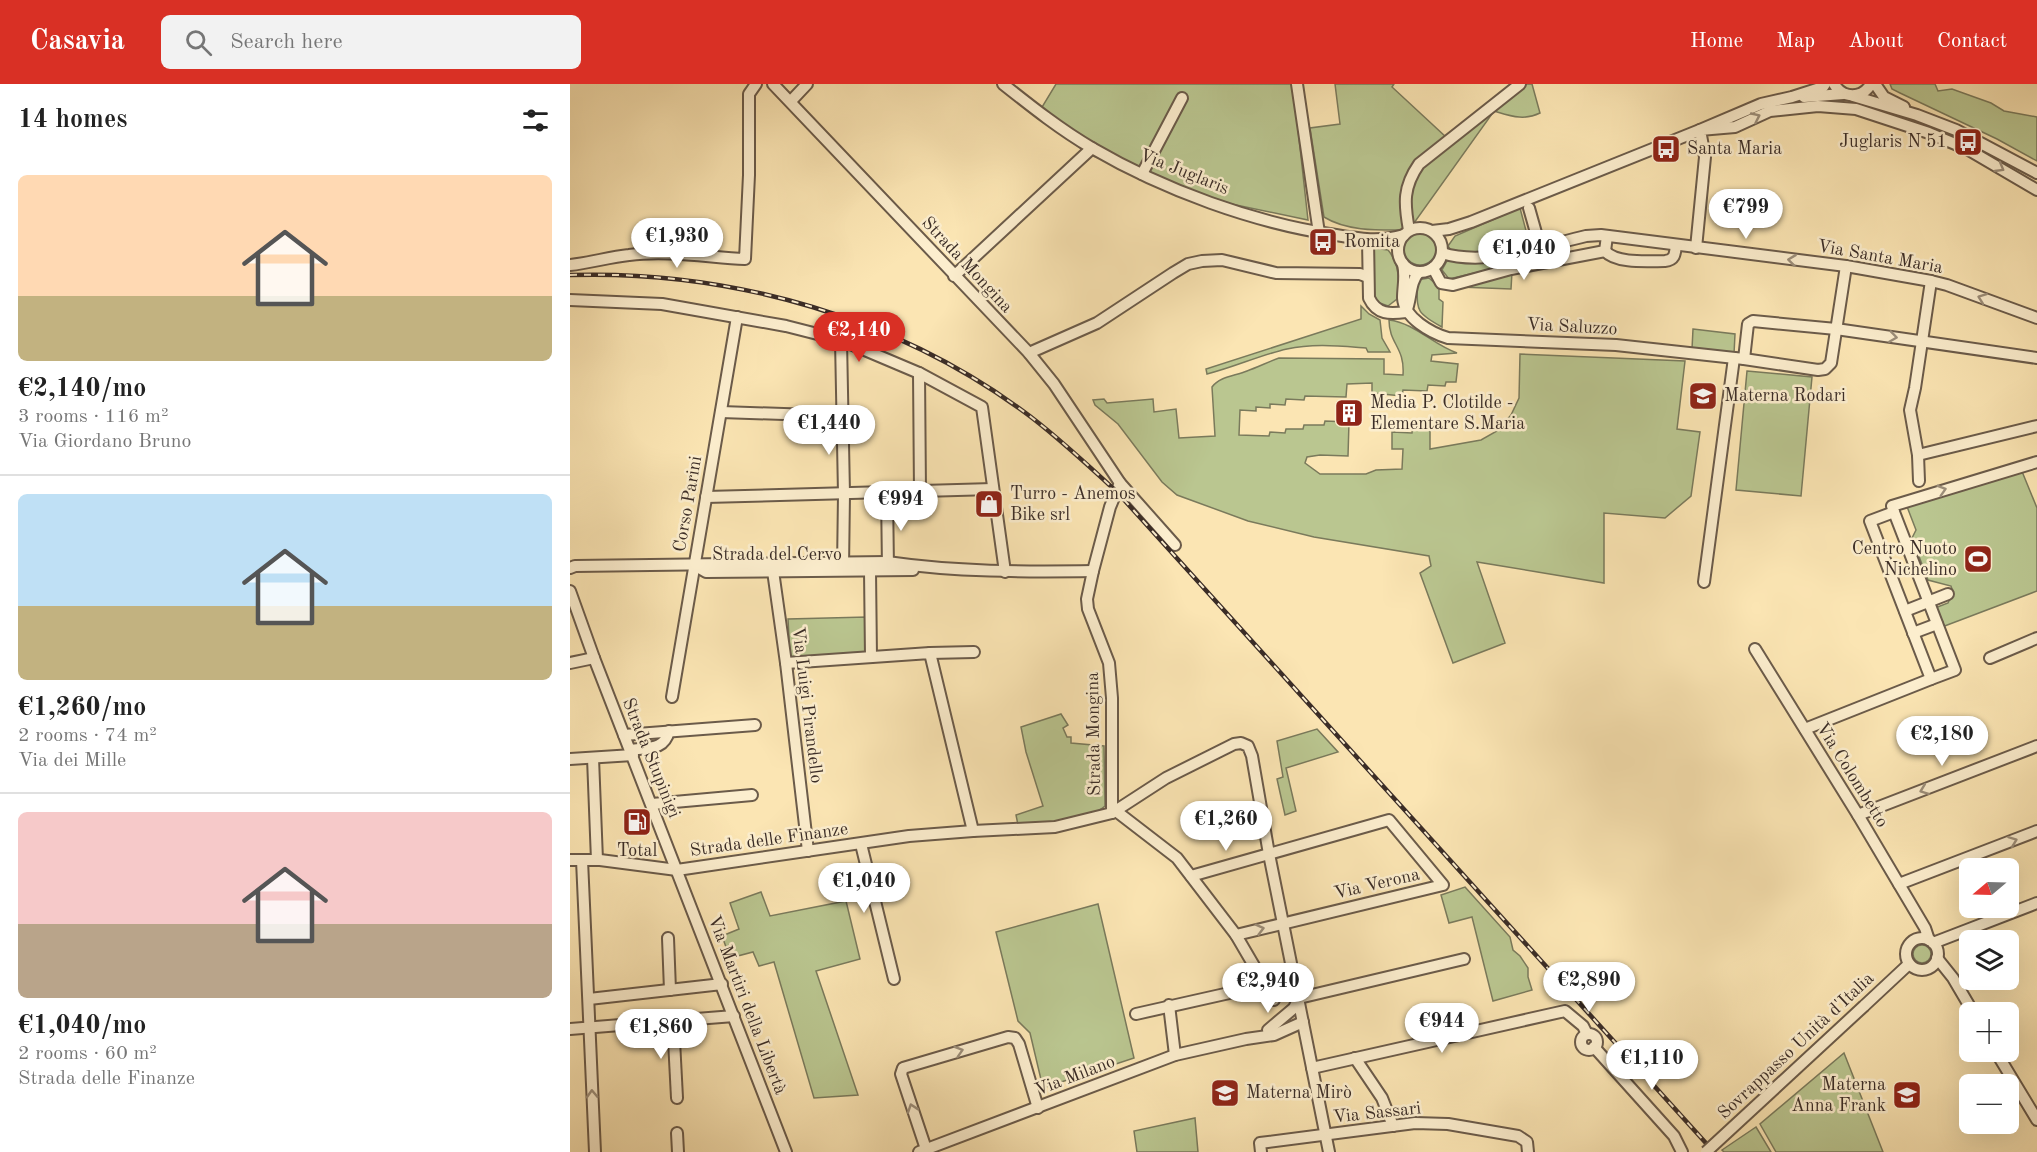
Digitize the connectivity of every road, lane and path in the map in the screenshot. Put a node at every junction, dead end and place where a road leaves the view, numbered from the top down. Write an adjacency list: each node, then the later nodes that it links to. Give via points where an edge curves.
1 (756, 84): 10 (street)
2 (773, 84): 14 (street, Strada Mongina)
3 (807, 84): 14 (street)
4 (1003, 84): 17 (street, Via Juglaris)
5 (1298, 84): 24 (street)
6 (1520, 84): 25 (street, via 1419,164 1409,179)
7 (1825, 84): 12 (street)
8 (1834, 84): 11 (street)
9 (1873, 84): 11 (street, via 1865,92); 15 (street, via 1884,97)
10 (748, 89): 35 (street, via 749,176 744,259 630,255)
11 (1848, 95): 12 (street); 15 (street)
12 (1792, 97): 16 (street, via 1761,104)
13 (1182, 98): 19 (street)
14 (791, 101): 39 (street, Strada Mongina)
15 (1917, 115): 18 (street, via 1956,130)
16 (1700, 130): 20 (street, one-way to 20, via 1735,128 1770,111 1818,106 1856,109 1967,149); 22 (street); 30 (street, via 1705,157)
17 (1092, 148): 19 (street, Via Juglaris); 39 (street)
18 (2037, 173)
19 (1142, 174): 24 (street, Via Juglaris, via 1193,196)
20 (2037, 190)
21 (1529, 208): 29 (street)
22 (1471, 222): 23 (street); 31 (street)
23 (1432, 231): 25 (street, via 1419,228); 31 (street)
24 (1319, 233): 27 (street, Via Juglaris)
25 (1406, 233): 27 (street, Via Juglaris); 33 (street, via 1400,240)
26 (1607, 236): 28 (street, Via Santa Maria); 29 (street, Via Santa Maria, via 1586,236); 32 (street)
27 (1371, 240): 33 (street, Via Juglaris); 40 (street)
28 (1676, 245): 30 (street, Via Santa Maria); 32 (street, via 1675,256 1665,261 1619,259)
29 (1538, 247): 31 (street, Via Santa Maria, via 1482,259 1457,258); 34 (street)
30 (1696, 248): 36 (street, Via Santa Maria, one-way to 30)
31 (1442, 250): 37 (street, via 1441,259)
32 (1605, 251): 34 (street)
33 (1400, 259): 38 (street, via 1407,268); 43 (street, via 1405,273 1403,300)
34 (1539, 264): 37 (street, via 1448,285 1441,282)
35 (570, 265)
36 (1846, 266): 41 (street, Via Santa Maria); 46 (street, Via Saluzzo)
37 (1433, 268): 38 (street)
38 (1419, 272): 43 (street, via 1412,283)
39 (954, 276): 49 (street, Strada Mongina)
40 (1368, 277): 43 (street, via 1373,306 1382,313); 49 (street, via 1276,273 1222,260 1188,264 1097,323)
41 (1931, 281): 45 (street, Via Santa Maria, one-way to 41); 48 (street)
42 (570, 300): 44 (street, via 662,304)
43 (1407, 312): 50 (street, Via Saluzzo, via 1424,327 1448,338 1616,345)
44 (737, 317): 47 (street); 53 (street, Corso Parini)
45 (2037, 318)
46 (1836, 329): 48 (street, one-way to 48); 50 (street, via 1753,321); 50 (street, Via Saluzzo, via 1831,363 1825,369)
47 (841, 340): 52 (street); 54 (street)
48 (1922, 341): 51 (street); 56 (street, via 1910,410)
49 (1029, 353): 59 (street, Strada Mongina)
50 (1739, 358): 75 (street)
51 (2037, 358)
52 (919, 373): 60 (street, via 981,407); 61 (street)
53 (721, 412): 54 (street); 64 (street, Corso Parini)
54 (842, 416): 63 (street)
55 (2037, 426): 56 (street)
56 (1918, 455): 58 (street)
57 (2037, 462): 65 (street, one-way to 57, via 1892,506)
58 (1918, 481)
59 (1120, 483): 66 (street, Strada Mongina); 73 (street, Strada Mongina)
60 (993, 489): 61 (street); 74 (street)
61 (920, 492): 62 (street)
62 (887, 493): 63 (street); 69 (street)
63 (844, 494): 64 (street); 70 (street)
64 (706, 497): 67 (street, Corso Parini)
65 (1894, 512): 78 (street); 80 (street, via 1870,521)
66 (1175, 545)
67 (694, 565): 68 (street, Strada del Cervo); 71 (street, Strada del Cervo); 94 (street, Corso Parini)
68 (572, 566)
69 (888, 566): 70 (street, Strada del Cervo); 72 (street, Strada del Cervo); 74 (street, Strada del Cervo)
70 (843, 567): 71 (street, Strada del Cervo); 72 (street, Strada del Cervo)
71 (772, 568): 92 (street, Via Luigi Pirandello)
72 (870, 571): 88 (street)
73 (1093, 571): 74 (street, Strada del Cervo); 105 (street, Strada Mongina, via 1088,609 1109,663)
74 (1005, 572)
75 (1704, 582)
76 (570, 591): 81 (street, Strada Stupinigi)
77 (1948, 594): 78 (street)
78 (1928, 601): 80 (street); 82 (street)
79 (570, 602): 81 (street, Strada Stupinigi)
80 (1905, 610): 83 (street)
81 (574, 612): 89 (street, Strada Stupinigi)
82 (1937, 624): 83 (street); 93 (street, via 1955,670)
83 (1913, 633): 93 (street)
84 (2037, 638): 90 (street)
85 (1755, 649): 96 (street, Via Colombetto)
86 (974, 652): 87 (street)
87 (930, 653): 88 (street); 107 (street)
88 (871, 657): 92 (street)
89 (594, 658): 91 (street); 98 (street, Strada Stupinigi)
90 (1990, 658)
91 (570, 663)
92 (786, 663): 110 (street, Via Luigi Pirandello)
93 (1931, 679): 96 (street)
94 (672, 698)
95 (755, 725): 97 (street)
96 (1805, 729): 106 (street, Via Colombetto)
97 (669, 731): 98 (street); 100 (street, via 662,744)
98 (624, 735): 100 (street, Strada Stupinigi)
99 (2037, 746): 106 (street, one-way to 106)
100 (632, 752): 101 (street); 104 (street, Strada Stupinigi)
101 (593, 758): 102 (street); 114 (street)
102 (570, 759)
103 (752, 795): 104 (street)
104 (652, 804): 115 (street, Strada Stupinigi)
105 (1114, 812): 107 (street, Strada delle Finanze, via 1055,827); 111 (street, Strada delle Finanze, via 1166,778 1241,742 1248,746 1252,756); 116 (street, via 1176,858)
106 (1858, 815): 117 (street, Via Colombetto)
107 (973, 831): 109 (street, Strada delle Finanze)
108 (2037, 831): 117 (street, one-way to 108)
109 (861, 844): 110 (street, Strada delle Finanze); 129 (street)
110 (808, 851): 115 (street, Strada delle Finanze)
111 (1269, 854): 116 (street); 120 (street); 120 (street, Via Verona, via 1389,820 1443,885)
112 (570, 860): 113 (street, Strada delle Finanze)
113 (582, 860): 114 (street, Strada delle Finanze); 137 (street)
114 (597, 860): 115 (street, Strada delle Finanze)
115 (677, 870): 130 (street, Via Martiri della Libertà)
116 (1191, 876): 121 (street)
117 (1899, 884): 119 (street, Via Colombetto)
118 (2037, 903): 124 (street)
119 (1920, 919): 123 (street); 124 (street, Via Colombetto)
120 (1284, 922): 121 (street, Via Verona, one-way to 120); 136 (street)
121 (1236, 935): 131 (street)
122 (668, 938): 134 (street)
123 (1915, 940): 124 (street); 127 (street, via 1906,949)
124 (1931, 941): 125 (street, Via Colombetto)
125 (1937, 958): 128 (street); 132 (street, Via Colombetto)
126 (1464, 959): 136 (street)
127 (1909, 964): 128 (street, Via Colombetto); 169 (street, Sovrappasso Unità d'Italia, bridge)
128 (1926, 970): 133 (street, Via Colombetto, via 1945,977)
129 (894, 979)
130 (722, 984): 134 (street); 142 (street, Via Martiri della Libertà)
131 (1265, 985): 138 (street); 140 (street)
132 (1959, 989)
133 (1959, 989)
134 (670, 990): 137 (street)
135 (1960, 990): 139 (street, Via Colombetto)
136 (1299, 998): 143 (street); 147 (street, via 1294,1008)
137 (589, 999): 145 (street)
138 (1274, 1000)
139 (1967, 1002)
140 (1169, 1005): 141 (street); 151 (street)
141 (1136, 1014)
142 (734, 1016): 144 (street); 164 (street, Via Martiri della Libertà)
143 (1303, 1018): 147 (street, Via Milano); 148 (street, Via Milano); 149 (street)
144 (674, 1021): 145 (street); 155 (street)
145 (590, 1028): 146 (street); 162 (street, one-way to 145)
146 (570, 1029)
147 (1268, 1030): 150 (street, Via Milano)
148 (1284, 1030): 149 (street); 150 (street, Via Milano)
149 (1306, 1038): 154 (street)
150 (1246, 1039): 151 (street, Via Milano)
151 (1175, 1055): 156 (street, Via Milano)
152 (1355, 1058): 154 (street); 158 (street, via 1382,1098); 168 (street, via 1565,1011 1595,1038 1594,1047 1674,1136)
153 (2002, 1062): 157 (street)
154 (1312, 1068): 160 (street)
155 (676, 1098)
156 (1038, 1108): 161 (street, Via Milano); 161 (street, one-way to 156, via 901,1074 903,1068 1015,1038)
157 (2037, 1120)
158 (1393, 1126): 160 (street, Via Sassari); 167 (street, Via Sassari, via 1448,1124 1490,1130 1523,1139)
159 (677, 1133): 163 (street)
160 (1326, 1136): 165 (street, Via Sassari, via 1260,1143); 166 (street)
161 (924, 1151)
162 (595, 1152)
163 (678, 1152)
164 (786, 1152)
165 (1262, 1152)
166 (1329, 1152)
167 (1528, 1152)
168 (1682, 1152)
169 (1706, 1152)

